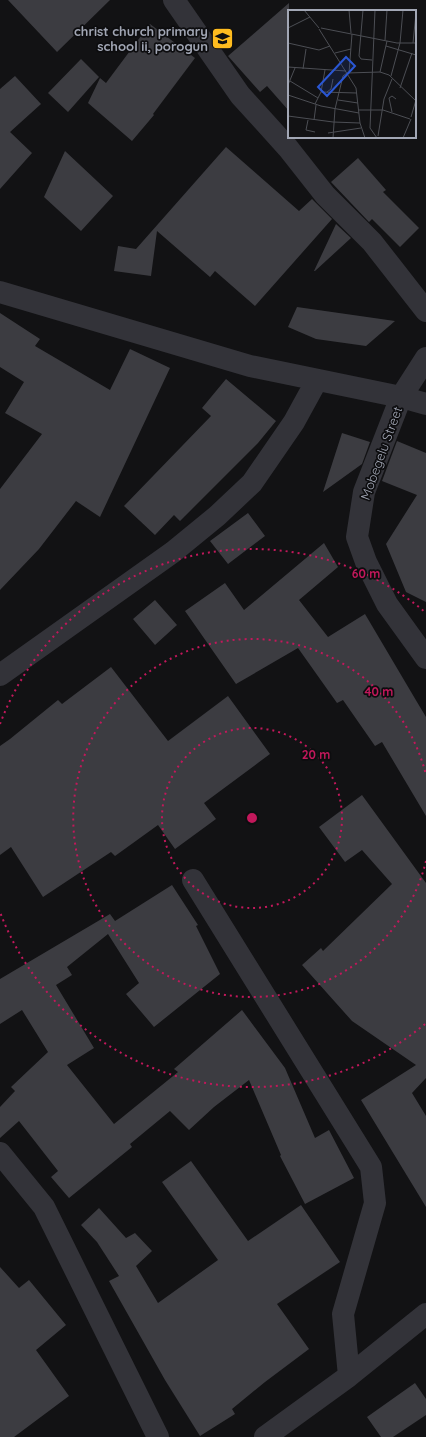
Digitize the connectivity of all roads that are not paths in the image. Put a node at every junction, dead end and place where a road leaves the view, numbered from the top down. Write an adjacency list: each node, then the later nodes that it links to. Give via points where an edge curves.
1 (174, 0): 3 (street, via 240,95 288,148 325,195 372,242)
2 (0, 292): 5 (street, via 250,366)
3 (426, 311)
4 (426, 358): 6 (street, Mobegelu Street)
5 (318, 380): 6 (street); 9 (street, via 294,422 252,483 217,516 173,552)
6 (401, 397): 7 (street); 8 (street, Mobegelu Street, via 364,492 357,537 366,562 387,604)
7 (426, 404)
8 (426, 658)
9 (0, 675)
10 (193, 880): 13 (street, via 371,1167 374,1203 343,1314)
11 (0, 1153): 14 (street, via 44,1208)
12 (426, 1314): 13 (street)
13 (349, 1376): 15 (street)
14 (158, 1437)
15 (265, 1437)

